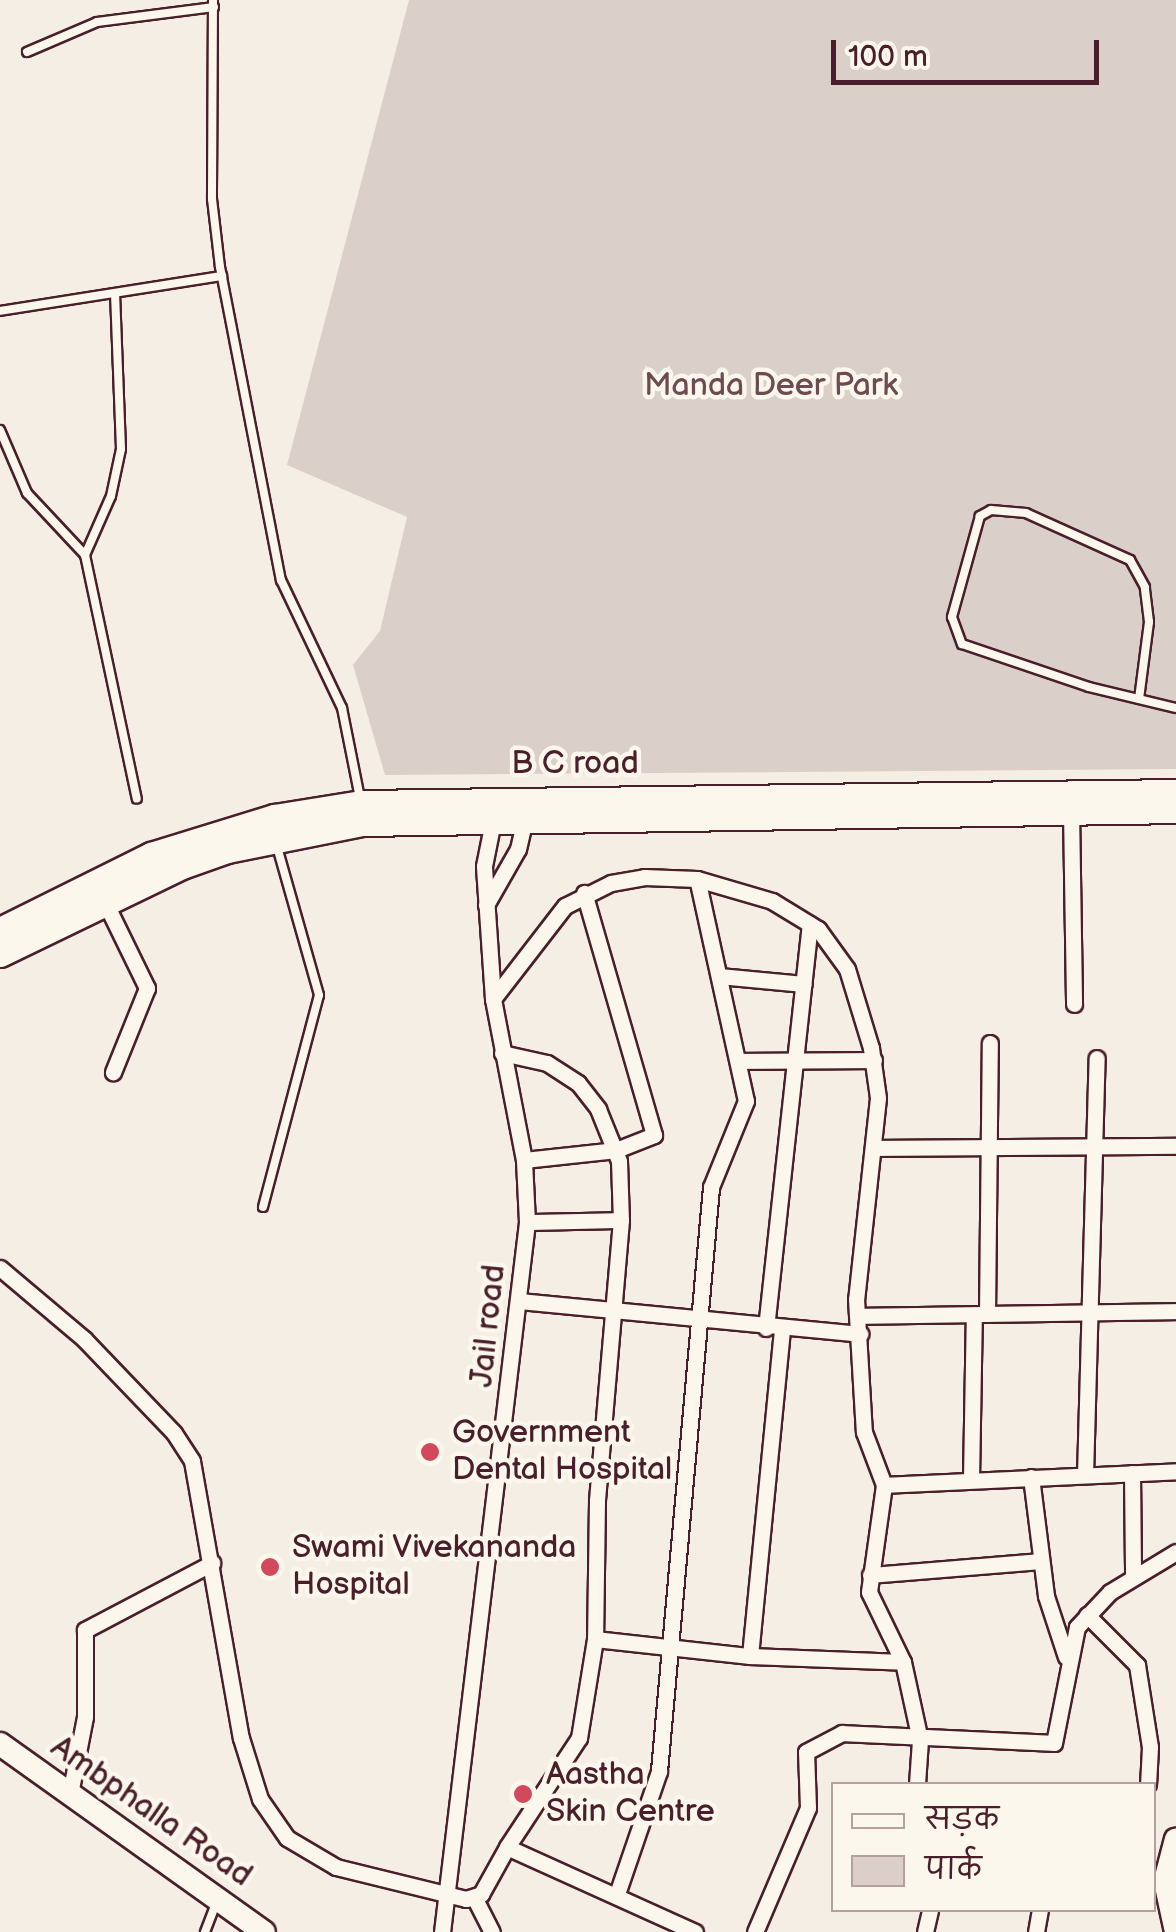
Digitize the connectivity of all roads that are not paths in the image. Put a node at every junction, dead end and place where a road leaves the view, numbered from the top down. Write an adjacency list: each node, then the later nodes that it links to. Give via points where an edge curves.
1 (213, 4): 2 (lane, via 97,22); 3 (lane, via 212,200)
2 (27, 52)
3 (222, 276): 4 (lane); 17 (lane, via 281,580 342,708)
4 (115, 293): 5 (lane); 7 (lane, via 120,449 111,496)
5 (0, 311)
6 (0, 430): 7 (lane, via 27,493)
7 (85, 555): 11 (lane)
8 (1139, 699): 8 (lane, via 962,644 952,618 980,516 991,510 1026,514 1130,560 1145,588 1150,622); 9 (lane)
9 (1176, 708)
10 (1176, 792): 12 (main road)
11 (137, 799)
12 (950, 803): 13 (main road); 15 (main road)
13 (526, 808): 14 (main road); 22 (street, via 518,849)
14 (495, 809): 17 (main road); 22 (street, Jail road, via 484,866)
15 (1071, 810): 16 (main road); 28 (street)
16 (1176, 810)
17 (361, 813): 18 (main road); 24 (main road, via 274,817 151,854)
18 (275, 838): 21 (main road, via 182,866); 42 (lane, via 319,995)
19 (697, 879): 20 (street, via 644,877); 23 (street, via 772,901); 25 (street)
20 (584, 894): 27 (street, via 551,920); 40 (street, via 655,1124 650,1139)
21 (106, 902): 24 (main road); 35 (street, via 147,988)
22 (486, 905): 27 (street, Jail road)
23 (810, 924): 26 (street); 32 (street, via 847,969)
24 (1, 933)
25 (719, 976): 26 (street); 33 (street)
26 (804, 984): 34 (street)
27 (493, 999): 30 (street, Jail road)
28 (1074, 1004)
29 (990, 1043): 38 (street)
30 (502, 1053): 40 (street, via 546,1063 578,1083); 41 (street, Jail road)
31 (1097, 1058): 36 (street)
32 (874, 1060): 34 (street); 39 (street)
33 (738, 1061): 34 (street); 52 (street, via 745,1112 711,1186)
34 (796, 1062): 53 (street)
35 (113, 1072)
36 (1096, 1144): 37 (street); 38 (street); 47 (street)
37 (1176, 1146)
38 (988, 1147): 39 (street); 49 (street)
39 (874, 1148): 51 (street)
40 (616, 1150): 41 (street); 43 (street)
41 (524, 1160): 44 (street, Jail road)
42 (262, 1207)
43 (621, 1220): 44 (street); 50 (street)
44 (527, 1222): 46 (street, Jail road)
45 (0, 1268): 63 (street, via 84,1339 174,1433 199,1482)
46 (519, 1301): 50 (street); 81 (street, Jail road)
47 (1086, 1311): 48 (street); 49 (street); 57 (street)
48 (1176, 1311)
49 (980, 1314): 51 (street); 59 (street)
50 (614, 1315): 52 (street); 67 (street, via 596,1501)
51 (858, 1316): 54 (street)
52 (704, 1324): 53 (street); 68 (street)
53 (774, 1329): 54 (street); 69 (street)
54 (860, 1334): 60 (street, via 864,1432)
55 (1176, 1471): 56 (street)
56 (1132, 1473): 57 (street); 65 (street)
57 (1085, 1475): 58 (street)
58 (1031, 1477): 59 (street); 62 (street)
59 (972, 1479): 60 (street)
60 (884, 1485): 64 (street)
61 (1176, 1552): 65 (street)
62 (1040, 1561): 64 (street); 70 (street)
63 (212, 1563): 76 (street, via 85,1630 85,1717); 81 (street, via 240,1738 272,1820 310,1856 336,1868)
64 (870, 1575): 71 (street, via 871,1606)
65 (1132, 1577): 66 (street)
66 (1088, 1615): 70 (street); 75 (street, via 1137,1666 1150,1746)
67 (595, 1639): 68 (street); 78 (street, via 580,1738)
68 (670, 1647): 69 (street); 80 (street, via 658,1771)
69 (750, 1656): 71 (street)
70 (1066, 1657): 72 (street, via 1062,1727 1054,1743)
71 (903, 1662): 72 (street)
72 (920, 1740): 74 (street); 89 (street, via 834,1734 806,1752 808,1808)
73 (0, 1744): 76 (main road, Ambphalla Road)
74 (917, 1782)
75 (1148, 1782)
76 (70, 1794): 82 (main road, Ambphalla Road)
77 (1176, 1840): 79 (main road)
78 (507, 1847): 80 (street); 83 (street)
79 (1160, 1880): 90 (main road)
80 (617, 1894): 88 (street)
81 (446, 1896): 83 (street); 86 (street, Jail road)
82 (217, 1899): 84 (lane); 85 (main road, Ambphalla Road)
83 (474, 1899): 87 (street)
84 (205, 1932)
85 (264, 1932)
86 (442, 1932)
87 (492, 1932)
88 (695, 1932)
89 (755, 1932)
90 (1176, 1932)

